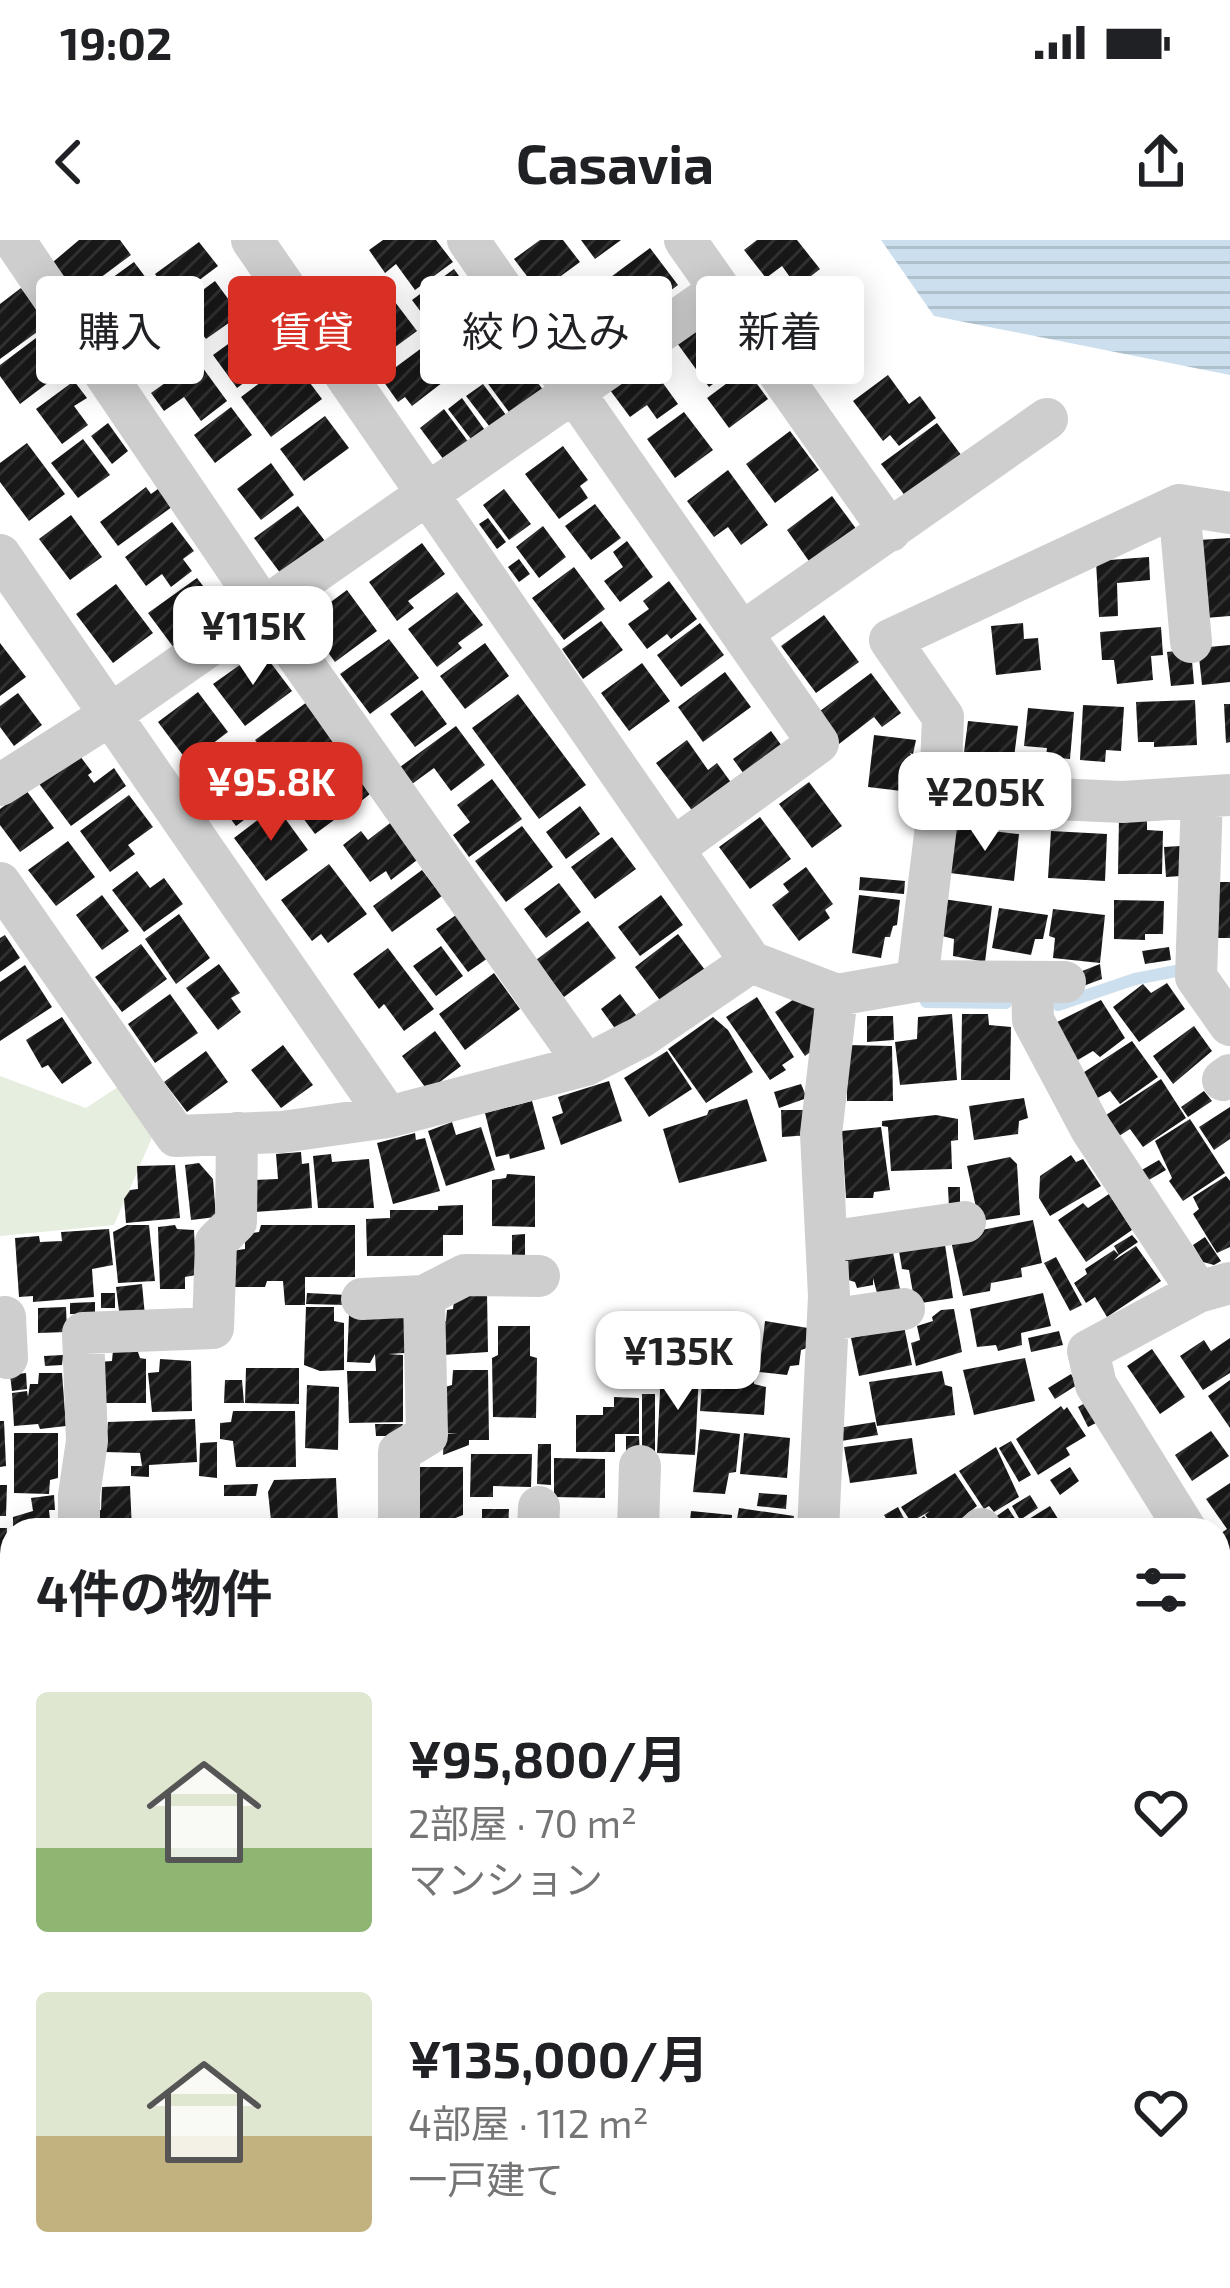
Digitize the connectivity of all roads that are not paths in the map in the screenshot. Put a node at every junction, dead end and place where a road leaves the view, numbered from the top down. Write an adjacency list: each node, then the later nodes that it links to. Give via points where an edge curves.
1 (14, 240): 15 (street)
2 (252, 240): 10 (street)
3 (468, 240): 8 (street)
4 (685, 240): 5 (street)
5 (710, 276)
6 (696, 307): 8 (street)
7 (786, 384): 13 (street)
8 (574, 391): 10 (street); 16 (street)
9 (1047, 419): 13 (street)
10 (427, 493): 15 (street); 22 (street)
11 (1179, 505): 12 (street); 17 (street); 20 (street, via 890,640 943,718)
12 (1230, 513)
13 (890, 531): 16 (street)
14 (0, 555): 18 (street)
15 (263, 607): 18 (street); 28 (street)
16 (743, 632): 22 (street, via 818,743)
17 (1191, 642)
18 (110, 715): 19 (street); 29 (street)
19 (0, 785)
20 (940, 794): 21 (street, via 1123,802); 25 (street)
21 (1216, 796): 27 (street, via 1196,977)
22 (674, 848): 24 (street)
23 (0, 883): 30 (street, via 176,1136)
24 (751, 962): 26 (street); 28 (street)
25 (917, 981): 26 (street); 34 (street, via 1048,983 1033,1020 1076,1140)
26 (837, 995): 32 (street, via 821,1134)
27 (1230, 1025)
28 (586, 1065): 29 (street)
29 (388, 1117): 30 (street)
30 (237, 1132): 40 (street, via 236,1222 216,1242 214,1328 83,1333 86,1442 102,1469)
31 (965, 1222): 32 (street)
32 (827, 1243): 38 (street)
33 (539, 1276): 35 (street, via 465,1275)
34 (1214, 1288): 44 (street, via 1084,1337 1116,1450)
35 (424, 1296): 36 (street); 41 (street, via 427,1435 379,1452)
36 (362, 1299)
37 (904, 1309): 38 (street)
38 (828, 1320): 43 (street)
39 (640, 1466): 42 (street)
40 (84, 1518)
41 (396, 1518)
42 (638, 1518)
43 (819, 1518)
44 (1176, 1518)

